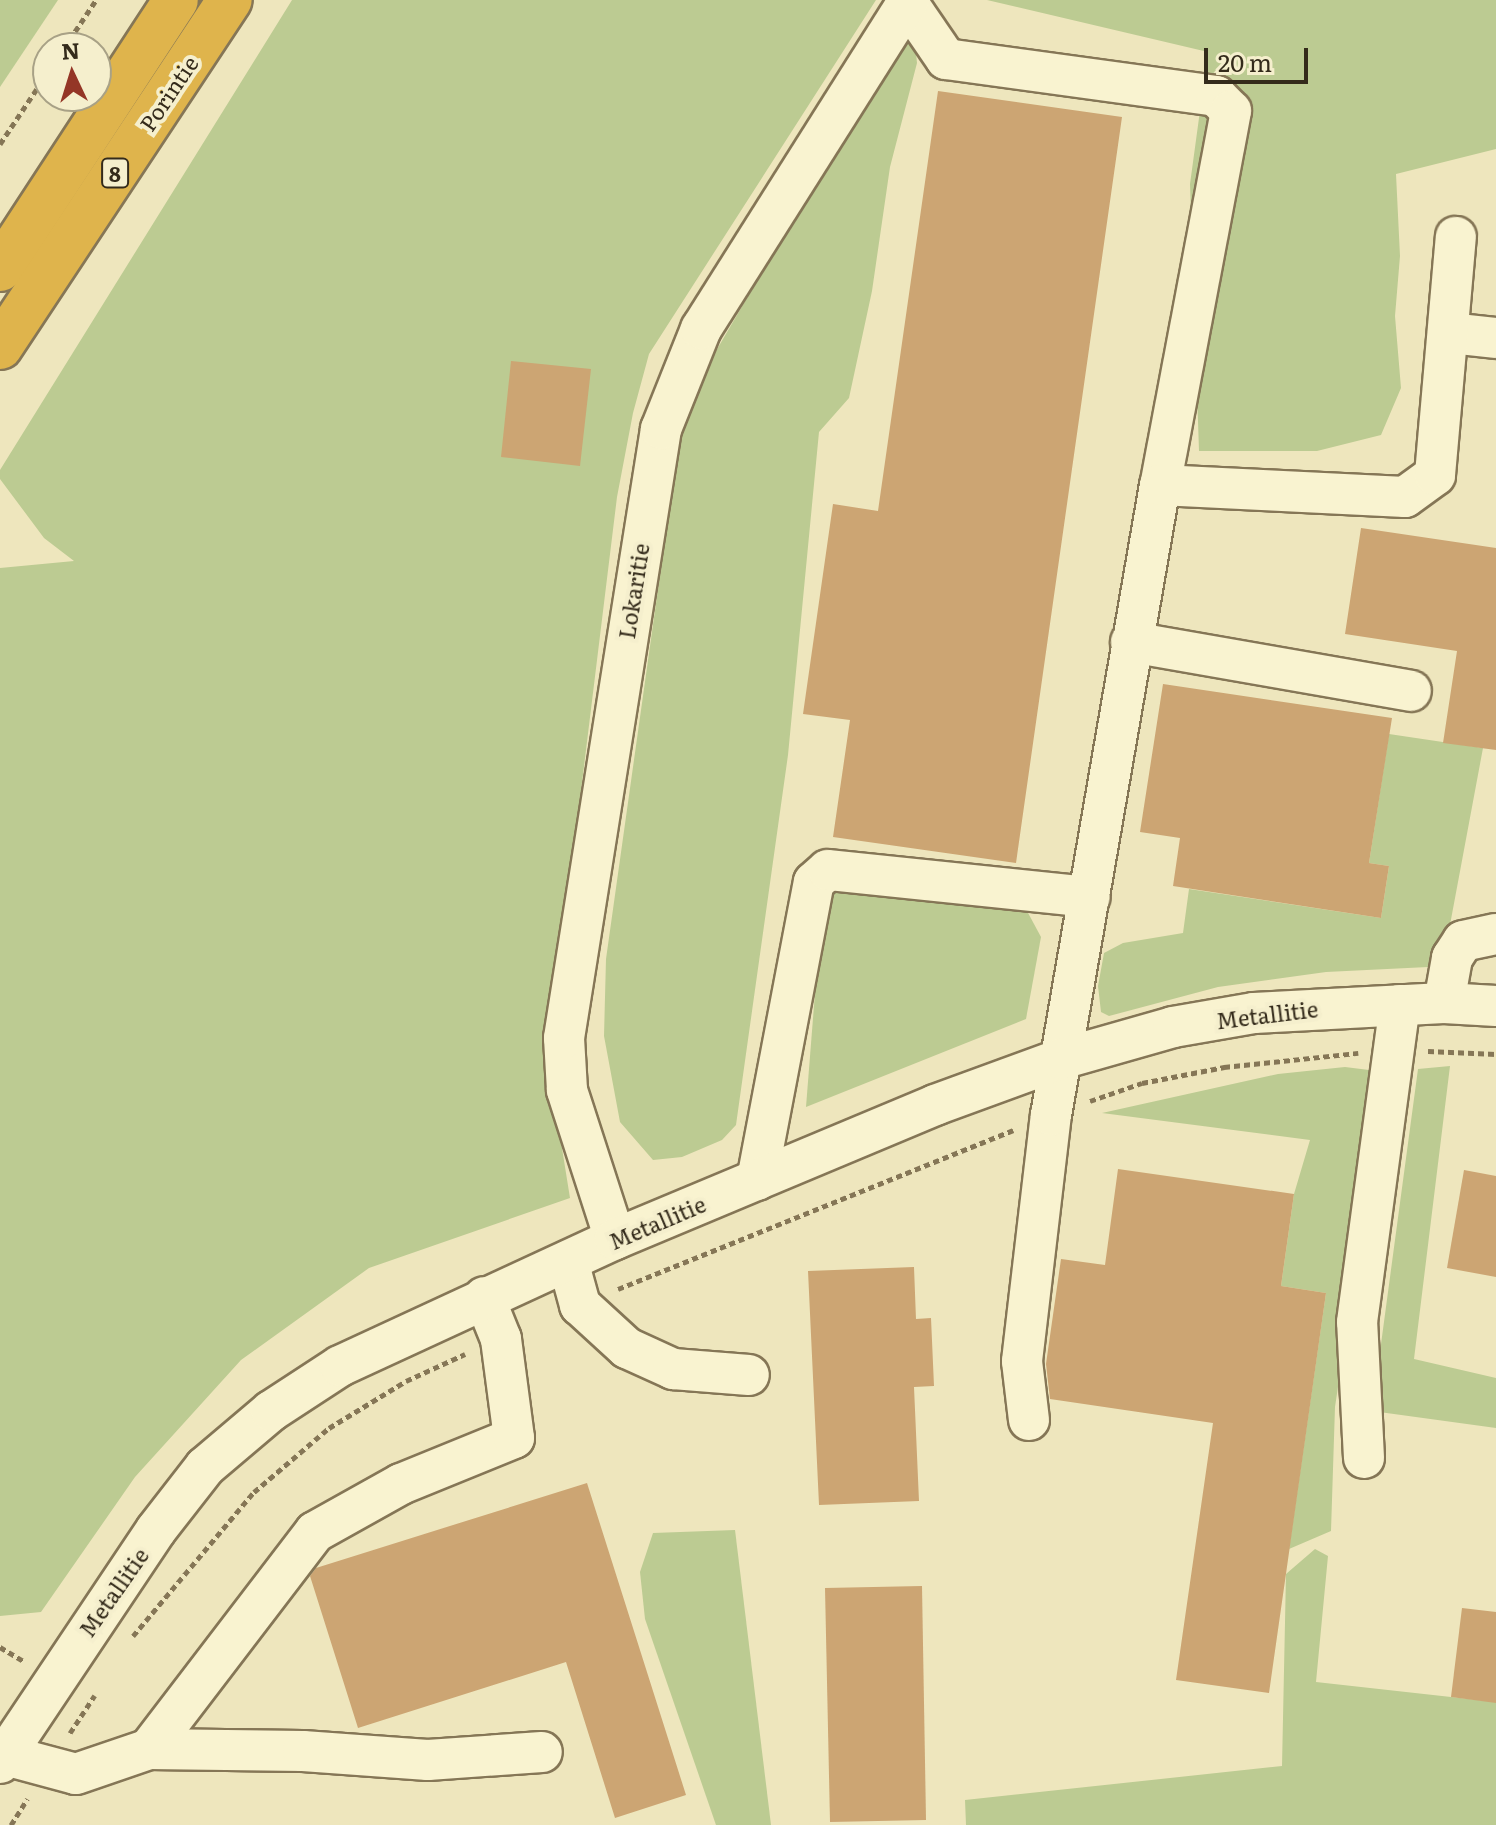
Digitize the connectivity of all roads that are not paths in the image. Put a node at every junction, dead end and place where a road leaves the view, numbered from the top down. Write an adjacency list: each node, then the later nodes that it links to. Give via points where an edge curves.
1 (176, 0): 5 (highway, Porintie / 8)
2 (230, 0): 8 (highway, Porintie / 8)
3 (908, 1): 9 (street, via 946,59 1216,96 1231,111); 19 (street, Lokaritie, via 701,329 661,429 564,1038 575,1121)
4 (1456, 237): 6 (street)
5 (0, 269)
6 (1450, 333): 7 (street); 9 (street, via 1435,475 1405,497)
7 (1496, 338)
8 (0, 347)
9 (1160, 485): 10 (street)
10 (1131, 642): 11 (street); 12 (street)
11 (1411, 691)
12 (1090, 897): 17 (street); 18 (street, via 828,870 814,882)
13 (1496, 934): 14 (street, via 1463,941 1452,958)
14 (1444, 1003): 15 (street, Metallitie); 16 (street, Metallitie)
15 (1400, 1005): 17 (street, Metallitie, via 1254,1013 1173,1027); 24 (street, via 1357,1322)
16 (1496, 1006)
17 (1061, 1059): 18 (street, Metallitie); 23 (street, via 1022,1361)
18 (757, 1180): 19 (street, Metallitie)
19 (615, 1239): 20 (street, Metallitie)
20 (568, 1261): 21 (street, Metallitie); 22 (street, via 580,1305 627,1348 673,1369)
21 (484, 1297): 25 (street, via 501,1339 514,1438 401,1484 315,1532); 27 (street, Metallitie, via 340,1366 271,1411 205,1467 130,1567)
22 (749, 1375)
23 (1029, 1420)
24 (1364, 1458)
25 (149, 1749): 26 (street, via 303,1751 428,1760); 27 (street, via 76,1774)
26 (542, 1752)
27 (2, 1759)

